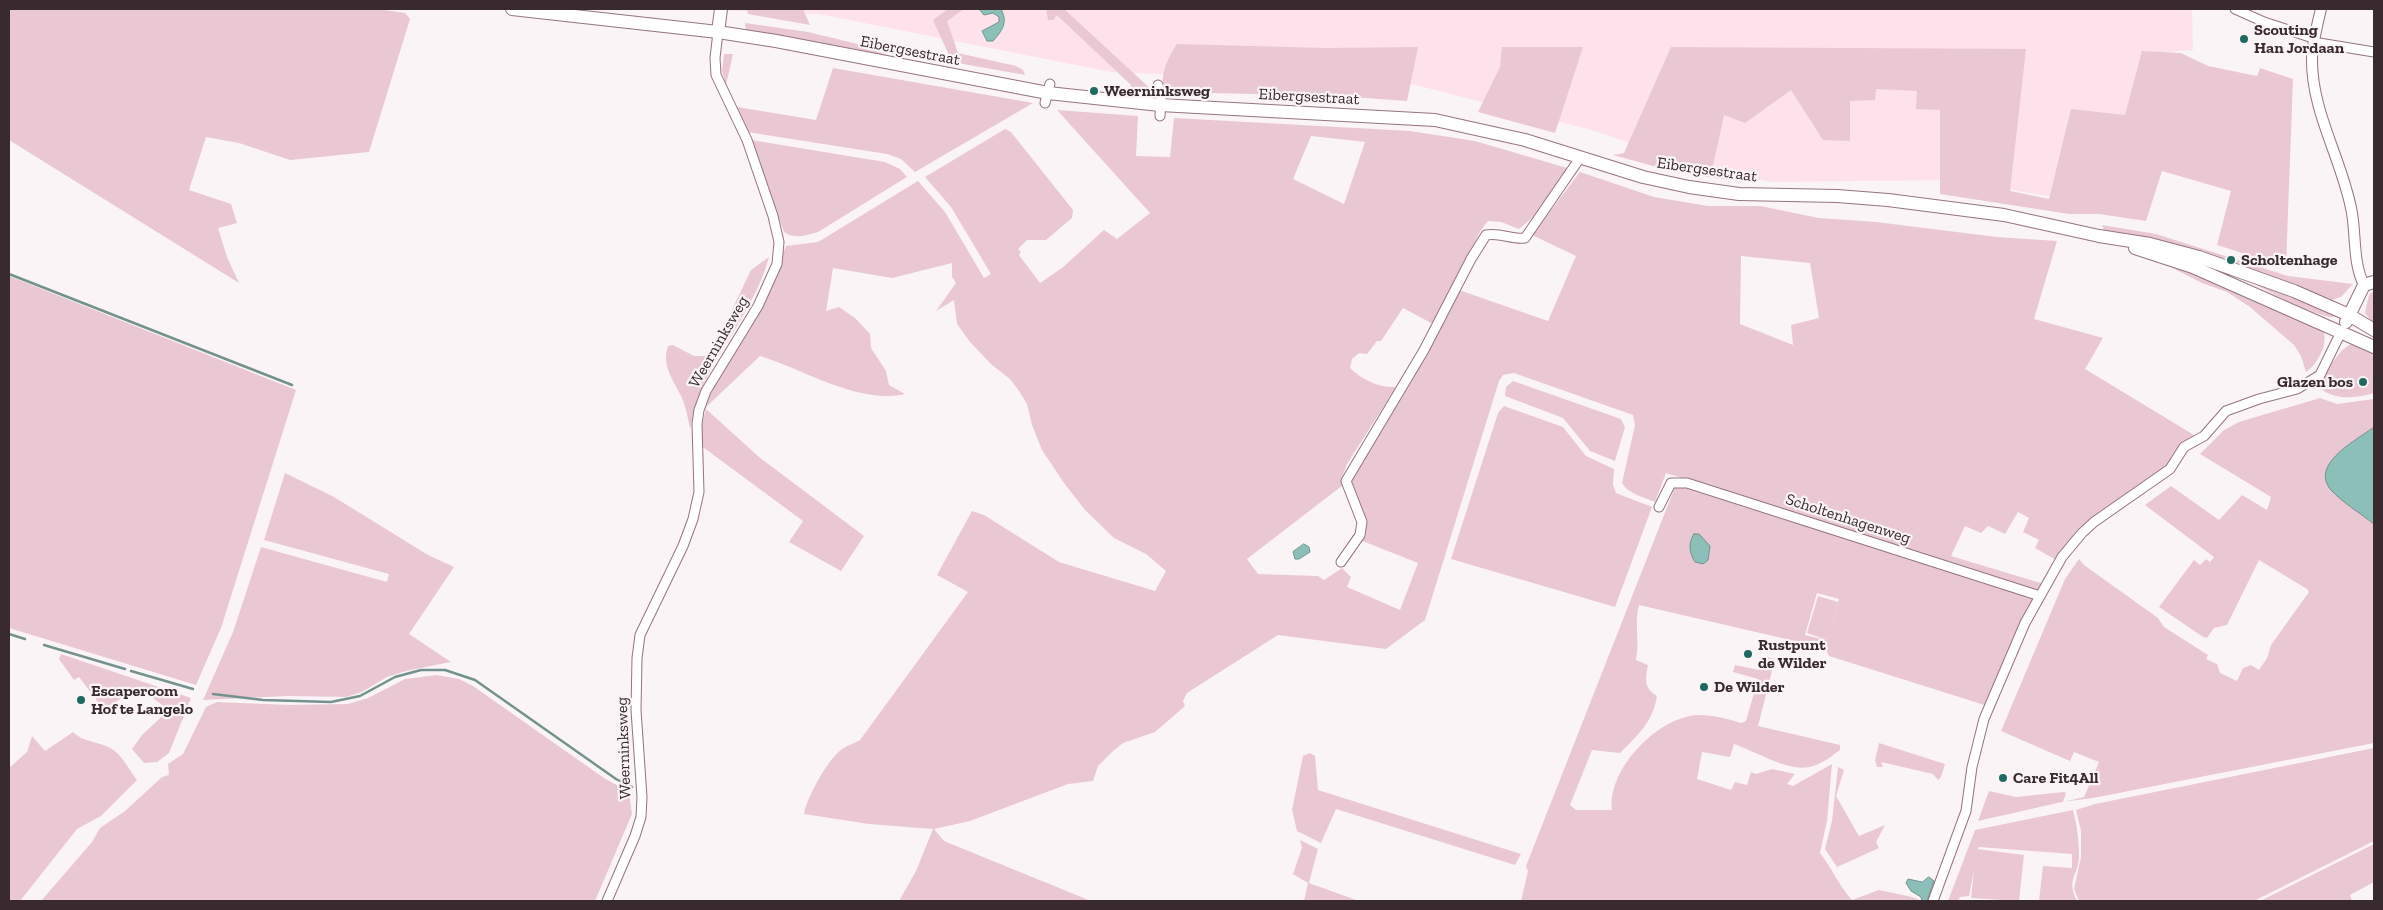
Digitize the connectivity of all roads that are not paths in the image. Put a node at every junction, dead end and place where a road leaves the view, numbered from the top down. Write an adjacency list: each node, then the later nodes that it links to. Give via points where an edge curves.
1 (512, 9): 5 (main road, Eibergsestraat)
2 (720, 9): 5 (main road)
3 (2235, 9): 6 (street)
4 (2321, 9): 6 (street)
5 (718, 32): 9 (main road, Eibergsestraat, via 1048,93); 20 (street, Weerninksweg, via 716,75 747,140 773,216 779,242 777,264 758,306 706,391 699,410 696,424 698,492 693,519 640,634 636,710 641,817)
6 (2313, 40): 7 (street); 12 (street, via 2316,99 2352,214 2357,266)
7 (2374, 52)
8 (1158, 85): 9 (street)
9 (1160, 110): 10 (main road, Eibergsestraat, via 1434,120 1525,140)
10 (1580, 158): 11 (main road, Eibergsestraat, via 1689,187 1739,194 1837,196 1942,206 2004,215); 18 (street, via 1525,238 1496,233 1486,235 1471,259 1424,350 1346,481 1362,522 1360,536)
11 (2099, 236): 13 (main road, Eibergsestraat, via 2150,244 2199,258); 15 (main road, Eibergsestraat, via 2193,268)
12 (2369, 284): 13 (main road)
13 (2349, 315): 14 (main road, Eibergsestraat); 15 (main road)
14 (2374, 330)
15 (2341, 332): 16 (main road, Eibergsestraat); 19 (street, via 2320,375 2297,389 2258,398 2226,411 2204,436 2184,448 2164,474 2094,522 2067,551)
16 (2374, 347)
17 (1658, 506): 19 (street, Scholtenhagenweg, via 1671,483 1687,483)
18 (1340, 562)
19 (2040, 596): 21 (street, via 1984,719 1972,767 1966,811)
20 (607, 901)
21 (1933, 901)

